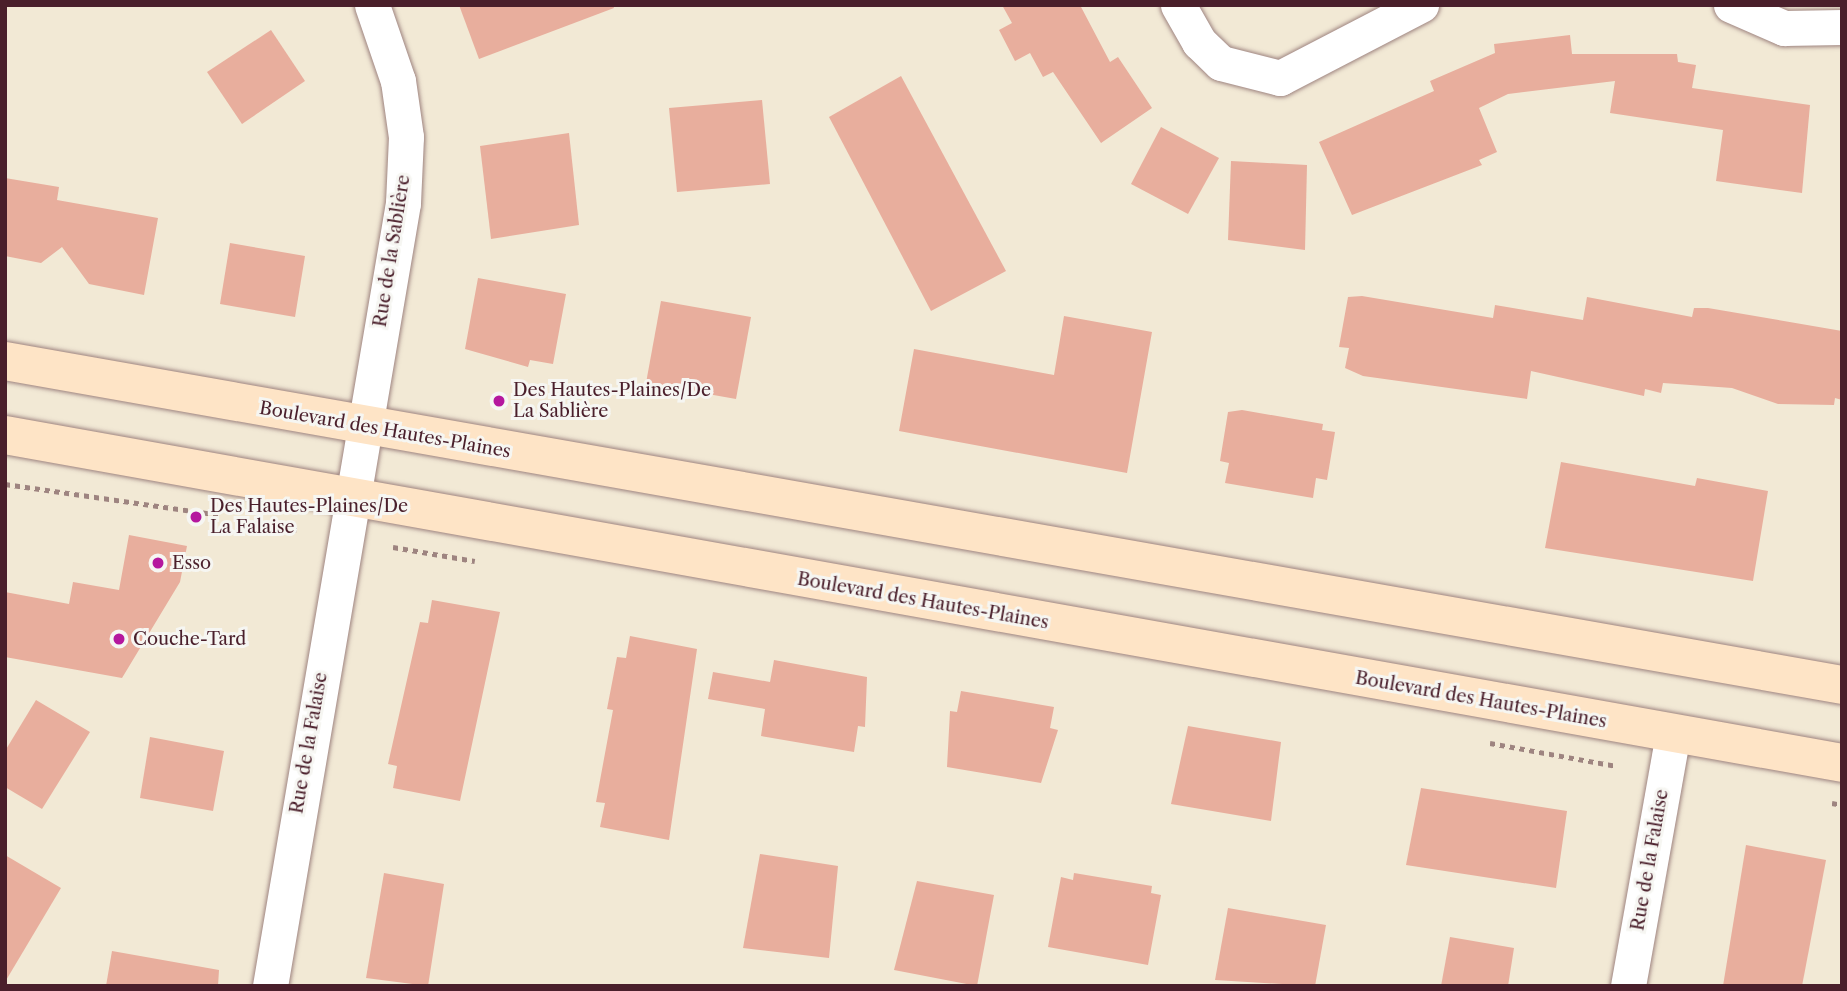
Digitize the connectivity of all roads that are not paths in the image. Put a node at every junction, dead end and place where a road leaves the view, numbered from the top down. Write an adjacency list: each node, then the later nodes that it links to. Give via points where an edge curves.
1 (372, 5): 7 (street, Rue de la Sablière, via 398,82 406,136 403,203)
2 (1178, 5): 3 (street, via 1199,42 1221,63 1280,78)
3 (1421, 5)
4 (1731, 5): 5 (street, via 1784,28)
5 (1842, 27)
6 (5, 361): 7 (street, Boulevard des Hautes-Plaines)
7 (363, 427): 9 (street, Rue de la Sablière); 10 (street, Boulevard des Hautes-Plaines)
8 (5, 435): 9 (street, Boulevard des Hautes-Plaines)
9 (354, 501): 11 (street, Boulevard des Hautes-Plaines); 13 (street, Rue de la Falaise)
10 (1842, 685)
11 (1673, 734): 12 (street, Boulevard des Hautes-Plaines); 14 (street, Rue de la Falaise)
12 (1842, 763)
13 (270, 986)
14 (1628, 986)

